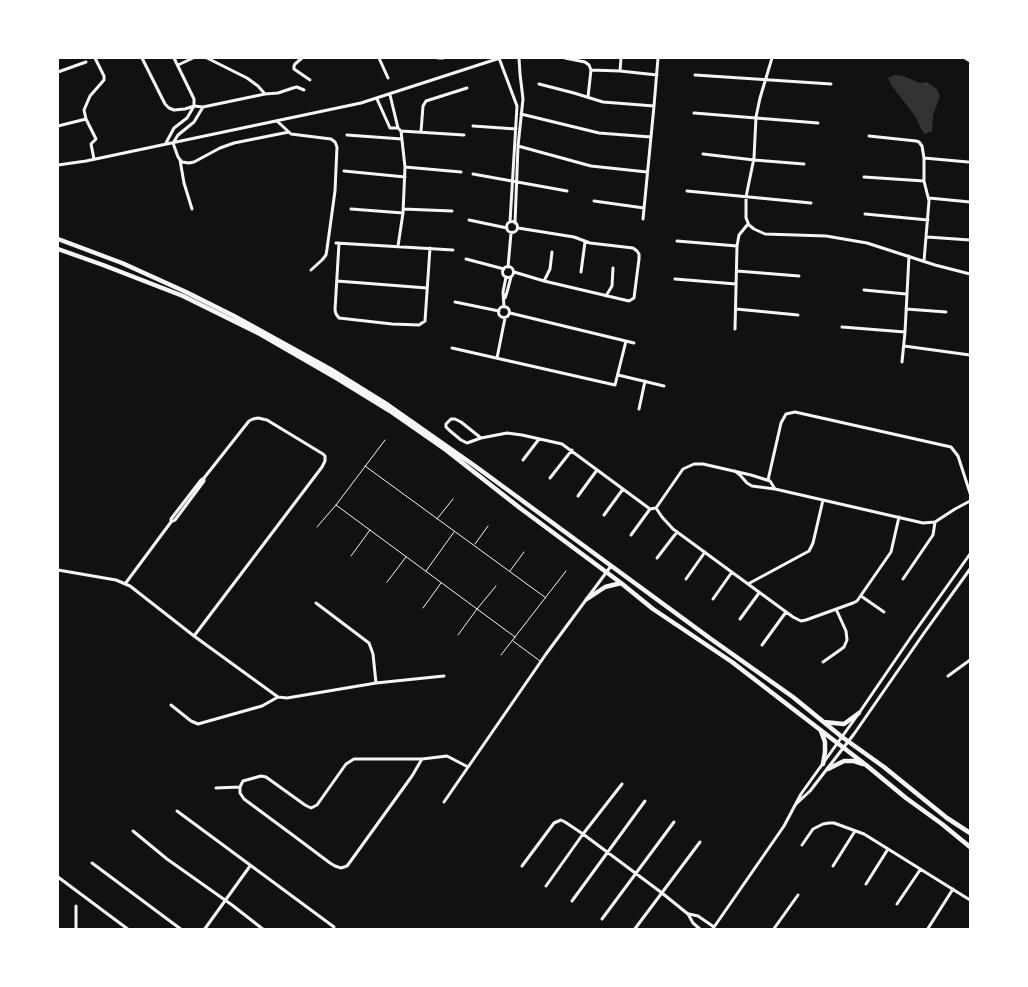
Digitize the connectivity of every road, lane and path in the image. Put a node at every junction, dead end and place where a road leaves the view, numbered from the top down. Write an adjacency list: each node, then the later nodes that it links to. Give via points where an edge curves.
1 (96, 58): 42 (street, via 104,80 90,96 84,110)
2 (142, 58): 36 (street, via 167,106 178,110)
3 (174, 58): 19 (street)
4 (194, 58): 19 (street)
5 (206, 58): 32 (street, via 247,78)
6 (302, 58): 26 (street, via 294,69)
7 (379, 58): 25 (street)
8 (438, 58): 9 (street)
9 (443, 58)
10 (499, 58): 33 (street); 39 (street)
11 (519, 58): 39 (street, via 523,99)
12 (565, 58): 20 (street, via 585,62)
13 (621, 58): 21 (street)
14 (658, 58): 23 (street)
15 (772, 58): 27 (street)
16 (965, 58): 17 (street)
17 (970, 61)
18 (86, 62): 22 (street)
19 (178, 66): 36 (street, via 194,99)
20 (591, 70): 21 (street); 34 (street)
21 (620, 71): 23 (street)
22 (58, 72)
23 (656, 75): 37 (street)
24 (695, 75): 27 (street)
25 (388, 78)
26 (310, 80)
27 (766, 80): 29 (street); 41 (street)
28 (539, 84): 34 (street)
29 (831, 84)
30 (467, 88): 50 (street, via 426,101)
31 (304, 90): 32 (street, via 297,87)
32 (265, 94): 38 (street)
33 (390, 95): 35 (street); 47 (street)
34 (588, 97): 37 (street, via 603,102)
35 (377, 99): 43 (street); 47 (street, via 390,128)
36 (194, 106): 38 (street); 57 (street, via 187,118 174,128)
37 (654, 106): 54 (street)
38 (203, 107): 56 (street, via 194,122)
39 (520, 113): 48 (street); 54 (street, via 599,133)
40 (694, 113): 41 (street)
41 (756, 117): 44 (street); 63 (street)
42 (86, 119): 45 (street); 61 (street, via 96,139 91,144)
43 (276, 121): 49 (street); 56 (street)
44 (818, 123)
45 (58, 126)
46 (473, 126): 48 (street)
47 (399, 129): 50 (street); 55 (street)
48 (518, 129): 58 (street); 74 (street)
49 (288, 132): 62 (street, via 226,145 194,162); 115 (street, via 331,139 337,147 328,249 326,256)
50 (421, 132): 52 (street)
51 (347, 135): 55 (street)
52 (464, 135)
53 (869, 136): 60 (street, via 919,142)
54 (651, 137): 70 (street)
55 (402, 139): 67 (street)
56 (173, 142): 57 (street); 62 (street)
57 (165, 144): 61 (street)
58 (518, 146): 70 (street, via 591,166); 74 (street)
59 (703, 154): 63 (street)
60 (924, 158): 64 (street); 75 (street)
61 (94, 159): 66 (street)
62 (180, 160): 84 (street)
63 (754, 160): 65 (street); 78 (street)
64 (968, 162)
65 (804, 164)
66 (58, 165)
67 (405, 167): 69 (street); 72 (street)
68 (344, 171): 72 (street)
69 (461, 172)
70 (647, 172): 83 (street)
71 (472, 174): 74 (street)
72 (405, 177): 86 (street)
73 (864, 177): 75 (street)
74 (514, 181): 76 (street); 92 (street); 93 (street, via 517,197)
75 (924, 181): 79 (street)
76 (567, 191)
77 (687, 191): 78 (street)
78 (746, 197): 82 (street); 94 (street)
79 (929, 198): 81 (street); 91 (street)
80 (594, 201): 83 (street)
81 (970, 202)
82 (811, 203)
83 (644, 208): 89 (street)
84 (192, 209)
85 (351, 209): 86 (street)
86 (403, 210): 87 (street); 103 (street)
87 (452, 211)
88 (865, 214): 91 (street)
89 (643, 219)
90 (469, 220): 95 (street)
91 (928, 220): 98 (street)
92 (510, 222): 93 (street); 95 (street)
93 (515, 223): 96 (street)
94 (748, 224): 104 (street, via 739,235); 109 (street, via 765,234 843,238)
95 (507, 228): 97 (street)
96 (518, 228): 97 (street); 102 (street, via 574,237)
97 (511, 233): 112 (street)
98 (927, 236): 100 (street); 111 (street)
99 (58, 239): 192 (main road, via 186,292 330,369 434,437)
100 (970, 240)
101 (677, 241): 104 (street)
102 (585, 242): 118 (street); 130 (street, via 633,248 639,254 634,298 630,301)
103 (398, 246): 105 (street); 124 (street, via 338,243)
104 (737, 246): 116 (street)
105 (430, 248): 107 (street); 127 (street)
106 (58, 249): 198 (main road, via 174,291 298,356 446,450)
107 (454, 250)
108 (552, 252): 125 (street, via 550,269)
109 (909, 256): 111 (street); 129 (street)
110 (466, 259): 114 (street)
111 (924, 261): 119 (street)
112 (508, 267): 114 (street); 117 (street)
113 (613, 268): 130 (street, via 612,286)
114 (504, 269): 121 (street)
115 (311, 270)
116 (737, 271): 120 (street); 126 (street)
117 (514, 272): 122 (street); 125 (street)
118 (581, 272)
119 (970, 274)
120 (799, 276)
121 (506, 277): 122 (street); 131 (street)
122 (511, 277): 131 (street)
123 (675, 279): 126 (street)
124 (337, 281): 127 (street); 127 (street, via 336,310 340,318 392,324 419,325 425,321)
125 (544, 281): 130 (street)
126 (736, 284): 134 (street)
127 (427, 288)
128 (864, 290): 129 (street)
129 (906, 294): 135 (street)
130 (606, 296)
131 (504, 299): 133 (street)
132 (455, 302): 136 (street)
133 (504, 307): 136 (street); 137 (street)
134 (736, 309): 139 (street); 142 (street)
135 (906, 309): 138 (street); 143 (street)
136 (499, 311): 140 (street)
137 (510, 312): 140 (street); 144 (street)
138 (946, 312)
139 (798, 315)
140 (505, 318): 149 (street)
141 (842, 327): 143 (street)
142 (735, 330)
143 (905, 332): 146 (street)
144 (626, 341): 145 (street); 151 (street)
145 (634, 343)
146 (904, 346): 148 (street); 150 (street)
147 (452, 348): 149 (street)
148 (970, 355)
149 (497, 358): 151 (street, via 615,385)
150 (902, 362)
151 (618, 375): 152 (street)
152 (645, 382): 153 (street); 154 (street)
153 (664, 386)
154 (639, 409)
155 (481, 438): 155 (street, via 466,442 446,428 446,424 456,419); 156 (street, via 507,433)
156 (539, 439): 158 (street, via 560,443); 159 (street)
157 (385, 440): 160 (lane)
158 (572, 450): 161 (street); 163 (street)
159 (523, 460)
160 (365, 466): 172 (lane); 177 (lane)
161 (597, 470): 165 (street); 168 (street)
162 (734, 471): 164 (street); 166 (street, via 749,485); 173 (street, via 700,463 689,465)
163 (550, 478)
164 (768, 480): 166 (street); 167 (street, via 781,423 786,414 795,412 948,446 958,456)
165 (623, 489): 174 (street); 175 (street)
166 (775, 489): 170 (street)
167 (970, 493)
168 (578, 496)
169 (453, 499): 177 (lane)
170 (823, 500): 176 (street); 206 (street, via 809,551)
171 (970, 501): 178 (street)
172 (336, 505): 180 (lane); 181 (lane)
173 (656, 508): 174 (street); 183 (street)
174 (650, 509): 184 (street)
175 (604, 515)
176 (899, 518): 178 (street); 211 (street, via 891,552)
177 (437, 519): 182 (lane)
178 (935, 522): 201 (street, via 933,535)
179 (488, 526): 185 (lane)
180 (317, 527)
181 (370, 530): 189 (lane); 190 (lane)
182 (455, 532): 185 (lane); 195 (lane)
183 (677, 532): 187 (street); 191 (street)
184 (631, 535)
185 (474, 545): 197 (lane)
186 (524, 552): 197 (lane)
187 (705, 552): 199 (street); 200 (street)
188 (970, 554): 207 (street)
189 (351, 556)
190 (406, 556): 195 (lane); 202 (lane)
191 (657, 558)
192 (611, 566): 198 (street); 237 (main road)
193 (970, 569): 209 (street)
194 (58, 570): 205 (street)
195 (426, 571): 203 (lane)
196 (566, 571): 212 (lane)
197 (509, 572): 212 (lane)
198 (606, 572): 204 (main road); 213 (street)
199 (732, 572): 206 (street); 214 (street)
200 (686, 579)
201 (903, 579)
202 (387, 582)
203 (441, 582): 216 (lane); 217 (lane)
204 (621, 583): 213 (main road, via 605,587); 238 (main road)
205 (125, 584): 223 (street); 223 (street, via 204,478 253,419 267,420 321,452 325,456 322,467)
206 (748, 584): 210 (street)
207 (949, 584): 209 (street); 236 (street)
208 (496, 586): 217 (lane)
209 (956, 589): 240 (street)
210 (759, 593): 219 (street); 221 (street)
211 (861, 596): 218 (street, via 855,602); 220 (street)
212 (546, 598): 224 (lane)
213 (587, 599): 229 (street)
214 (713, 599)
215 (316, 603): 233 (street, via 369,643)
216 (423, 608)
217 (477, 609): 222 (lane); 224 (lane)
218 (836, 609): 219 (street, via 803,621); 230 (street, via 847,640 840,650)
219 (786, 612): 226 (street)
220 (884, 612)
221 (740, 619)
222 (458, 635)
223 (194, 636): 234 (street)
224 (515, 637): 225 (lane)
225 (512, 641): 227 (lane); 229 (lane)
226 (762, 645)
227 (501, 655)
228 (970, 660): 232 (street)
229 (540, 662): 246 (street)
230 (823, 662)
231 (444, 676): 233 (street)
232 (948, 676)
233 (376, 683): 234 (street)
234 (278, 697): 235 (street, via 262,706 200,724)
235 (171, 705)
236 (859, 713): 237 (main road, via 844,724); 239 (street)
237 (823, 722): 239 (main road)
238 (821, 730): 241 (main road); 244 (main road, via 825,742)
239 (842, 737): 240 (main road); 241 (street)
240 (848, 742): 242 (street); 258 (main road)
241 (837, 744): 242 (main road); 244 (street)
242 (843, 748): 245 (main road); 247 (street)
243 (422, 759): 246 (street, via 448,756); 249 (street, via 351,760 317,805 311,808 266,777 247,779); 249 (street, via 350,862 341,868 244,799)
244 (823, 764): 253 (street)
245 (866, 765): 247 (main road, via 844,761); 262 (main road)
246 (468, 767): 252 (street)
247 (828, 769): 253 (street)
248 (622, 784): 259 (street)
249 (240, 787): 250 (street)
250 (216, 788)
251 (645, 801): 264 (street)
252 (444, 802)
253 (796, 805): 285 (street)
254 (177, 811): 266 (street)
255 (674, 822): 270 (street)
256 (134, 831): 277 (street, via 167,859)
257 (855, 831): 261 (street, via 829,823 816,827); 263 (street); 268 (street)
258 (970, 833)
259 (583, 834): 264 (street); 267 (street, via 561,820 554,823); 273 (street)
260 (700, 842): 275 (street)
261 (802, 845)
262 (970, 847)
263 (888, 850): 269 (street); 272 (street)
264 (607, 853): 270 (street); 279 (street)
265 (92, 863): 288 (street)
266 (250, 866): 277 (street); 284 (street)
267 (522, 866)
268 (833, 866)
269 (920, 870): 274 (street); 280 (street)
270 (637, 874): 275 (street); 283 (street)
271 (58, 877): 287 (street)
272 (866, 884)
273 (546, 886)
274 (953, 889): 278 (street); 294 (street)
275 (662, 892): 282 (street); 291 (street)
276 (798, 895): 293 (street)
277 (226, 900): 289 (street); 290 (street)
278 (970, 900)
279 (572, 901)
280 (897, 904)
281 (76, 906): 286 (street)
282 (688, 914): 285 (street, via 698,916); 292 (street)
283 (602, 919)
284 (334, 927)
285 (713, 928)
286 (76, 930)
287 (129, 930)
288 (182, 930)
289 (204, 930)
290 (264, 930)
291 (634, 930)
292 (701, 930)
293 (773, 930)
294 (927, 930)

